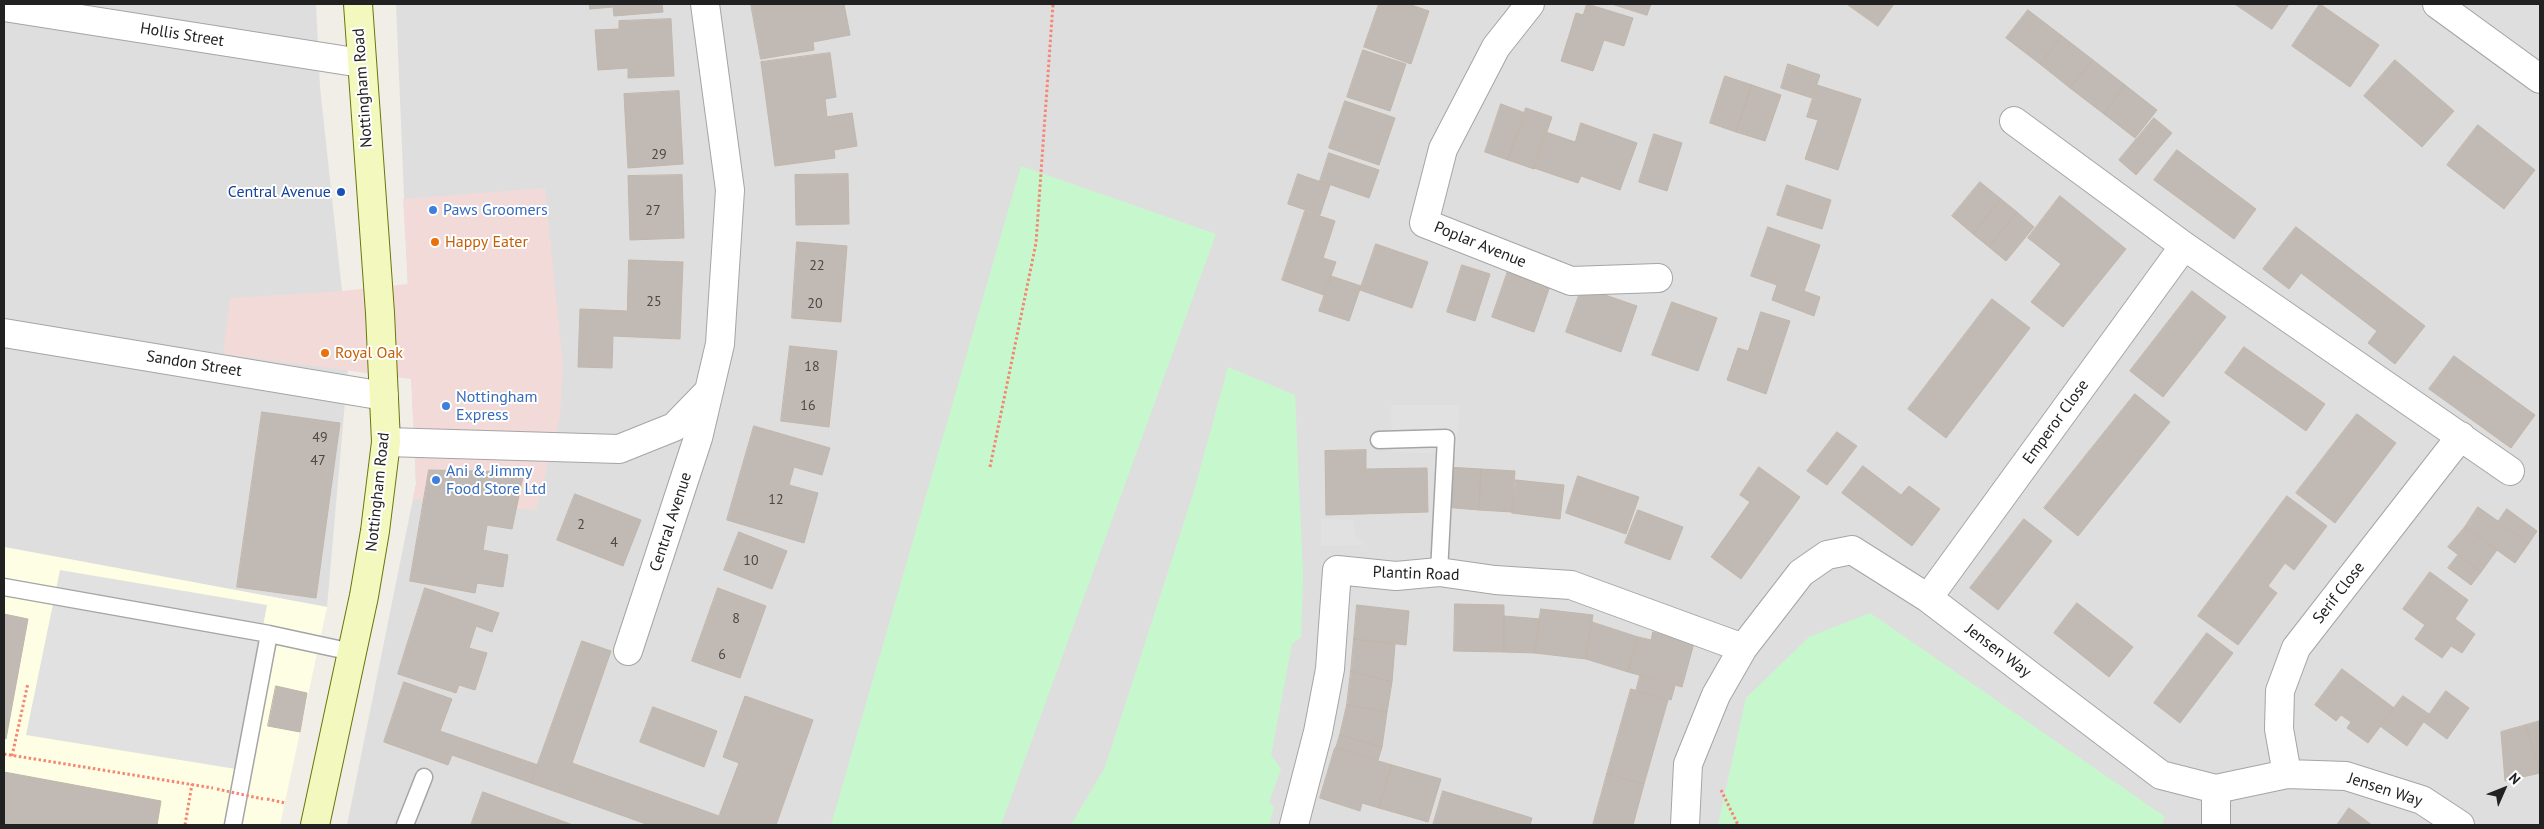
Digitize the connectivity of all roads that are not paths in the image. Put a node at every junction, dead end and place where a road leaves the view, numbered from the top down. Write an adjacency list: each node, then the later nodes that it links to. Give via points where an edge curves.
1 (358, 4): 6 (main road, Nottingham Road)
2 (706, 4): 12 (street, Central Avenue, via 730,190 720,344)
3 (1530, 4): 10 (street, Poplar Avenue, via 1496,47 1443,149 1424,222 1571,281)
4 (2437, 4): 7 (street)
5 (4, 7): 6 (street, Hollis Street)
6 (361, 63): 13 (main road, Nottingham Road)
7 (2540, 79)
8 (2014, 121): 9 (street)
9 (2184, 246): 14 (street); 20 (street, Emperor Close)
10 (1658, 278)
11 (4, 333): 13 (street, Sandon Street)
12 (709, 391): 16 (street, via 674,427 619,449); 24 (street, Central Avenue, via 698,438)
13 (384, 396): 16 (main road, Nottingham Road)
14 (2461, 436): 17 (street); 25 (street, Serif Close, via 2296,648 2280,691 2279,729)
15 (1379, 440): 18 (lane, via 1446,438)
16 (386, 442): 23 (main road, Nottingham Road, via 375,531)
17 (2510, 472)
18 (1439, 572): 22 (street, Plantin Road, via 1494,580 1571,585); 31 (street, Plantin Road, via 1396,576 1337,570 1330,669)
19 (4, 587): 21 (lane)
20 (1928, 598): 22 (street, Jensen Way, via 1852,550 1827,554 1801,573); 27 (street, Jensen Way, via 2161,775)
21 (269, 634): 23 (lane); 28 (lane)
22 (1744, 648): 32 (street, Jensen Way, via 1716,695 1688,764)
23 (352, 652): 29 (main road, Nottingham Road)
24 (628, 652)
25 (2287, 774): 27 (street, Jensen Way); 34 (street, Jensen Way, via 2346,776 2422,800)
26 (424, 777): 30 (lane)
27 (2216, 789): 33 (street)
28 (233, 825)
29 (315, 825)
30 (406, 825)
31 (1294, 825)
32 (1685, 825)
33 (2216, 825)
34 (2460, 825)

